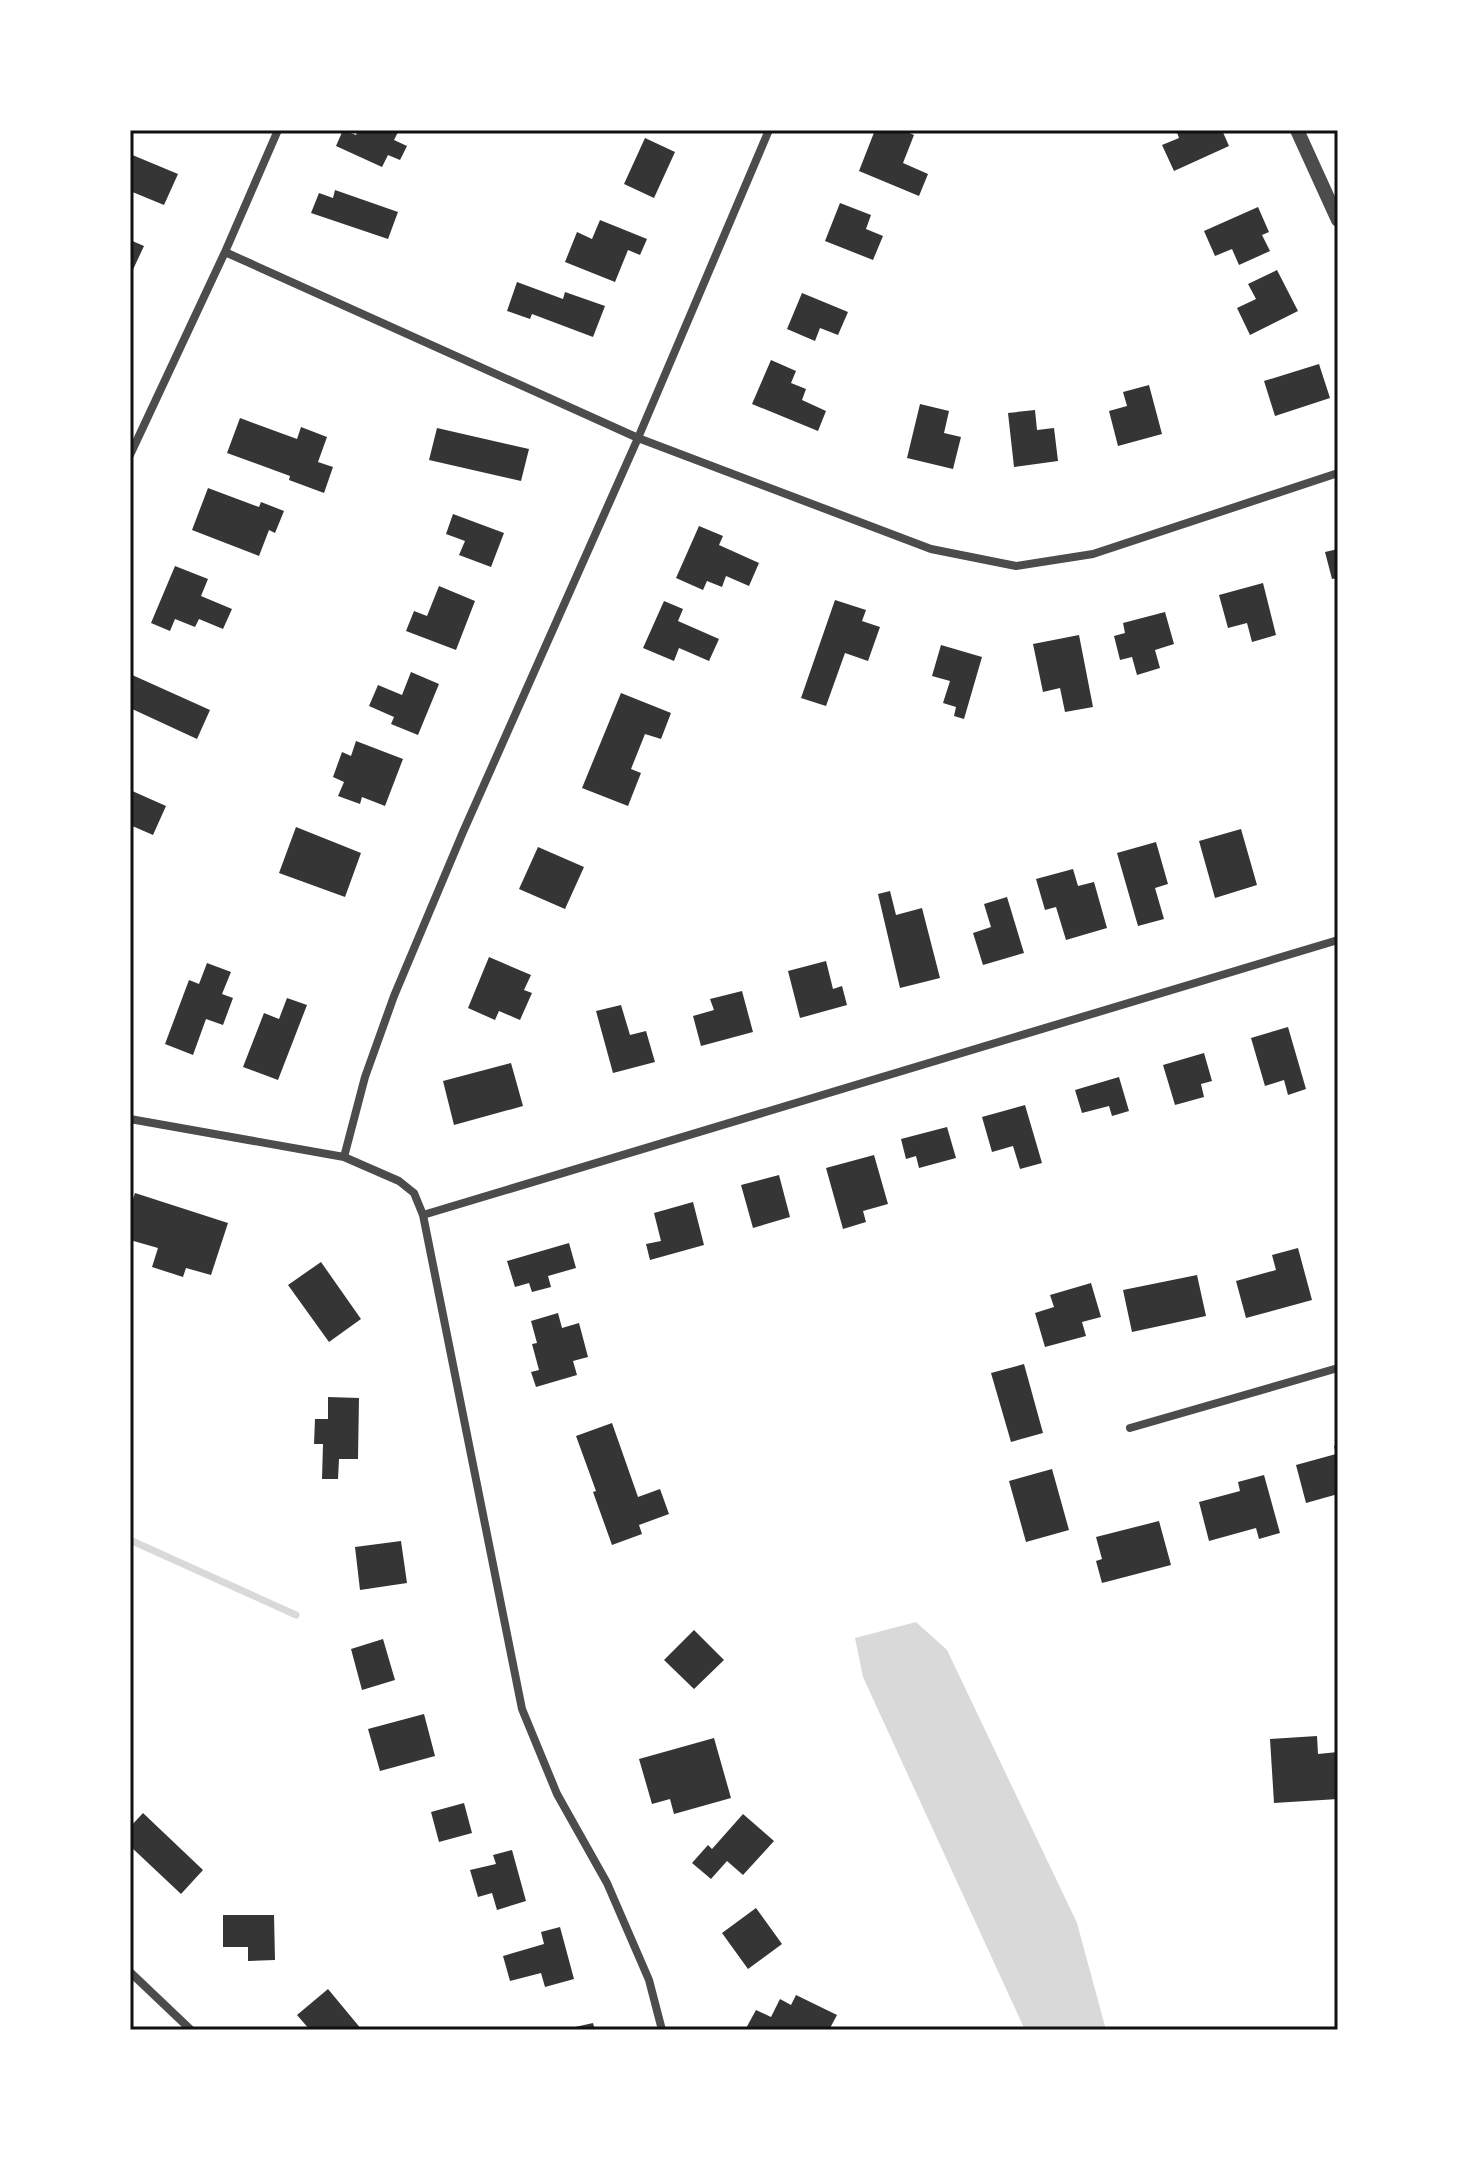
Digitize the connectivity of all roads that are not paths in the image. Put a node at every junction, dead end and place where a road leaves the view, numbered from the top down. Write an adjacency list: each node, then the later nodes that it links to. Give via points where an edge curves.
1 (278, 130): 5 (street)
2 (769, 130): 6 (street)
3 (1297, 130): 4 (street)
4 (1338, 220)
5 (225, 252): 6 (street); 7 (street)
6 (638, 438): 8 (street, via 931,549 1016,566 1093,554); 11 (street, via 394,996)
7 (130, 455)
8 (1338, 473)
9 (1338, 940): 12 (street)
10 (130, 1119): 11 (street)
11 (344, 1157): 12 (street, via 399,1181 414,1193)
12 (423, 1215): 17 (street, via 522,1709 557,1794 607,1883 649,1980)
13 (1338, 1368): 14 (street)
14 (1130, 1428)
15 (130, 1972): 16 (street)
16 (191, 2030)
17 (662, 2030)

